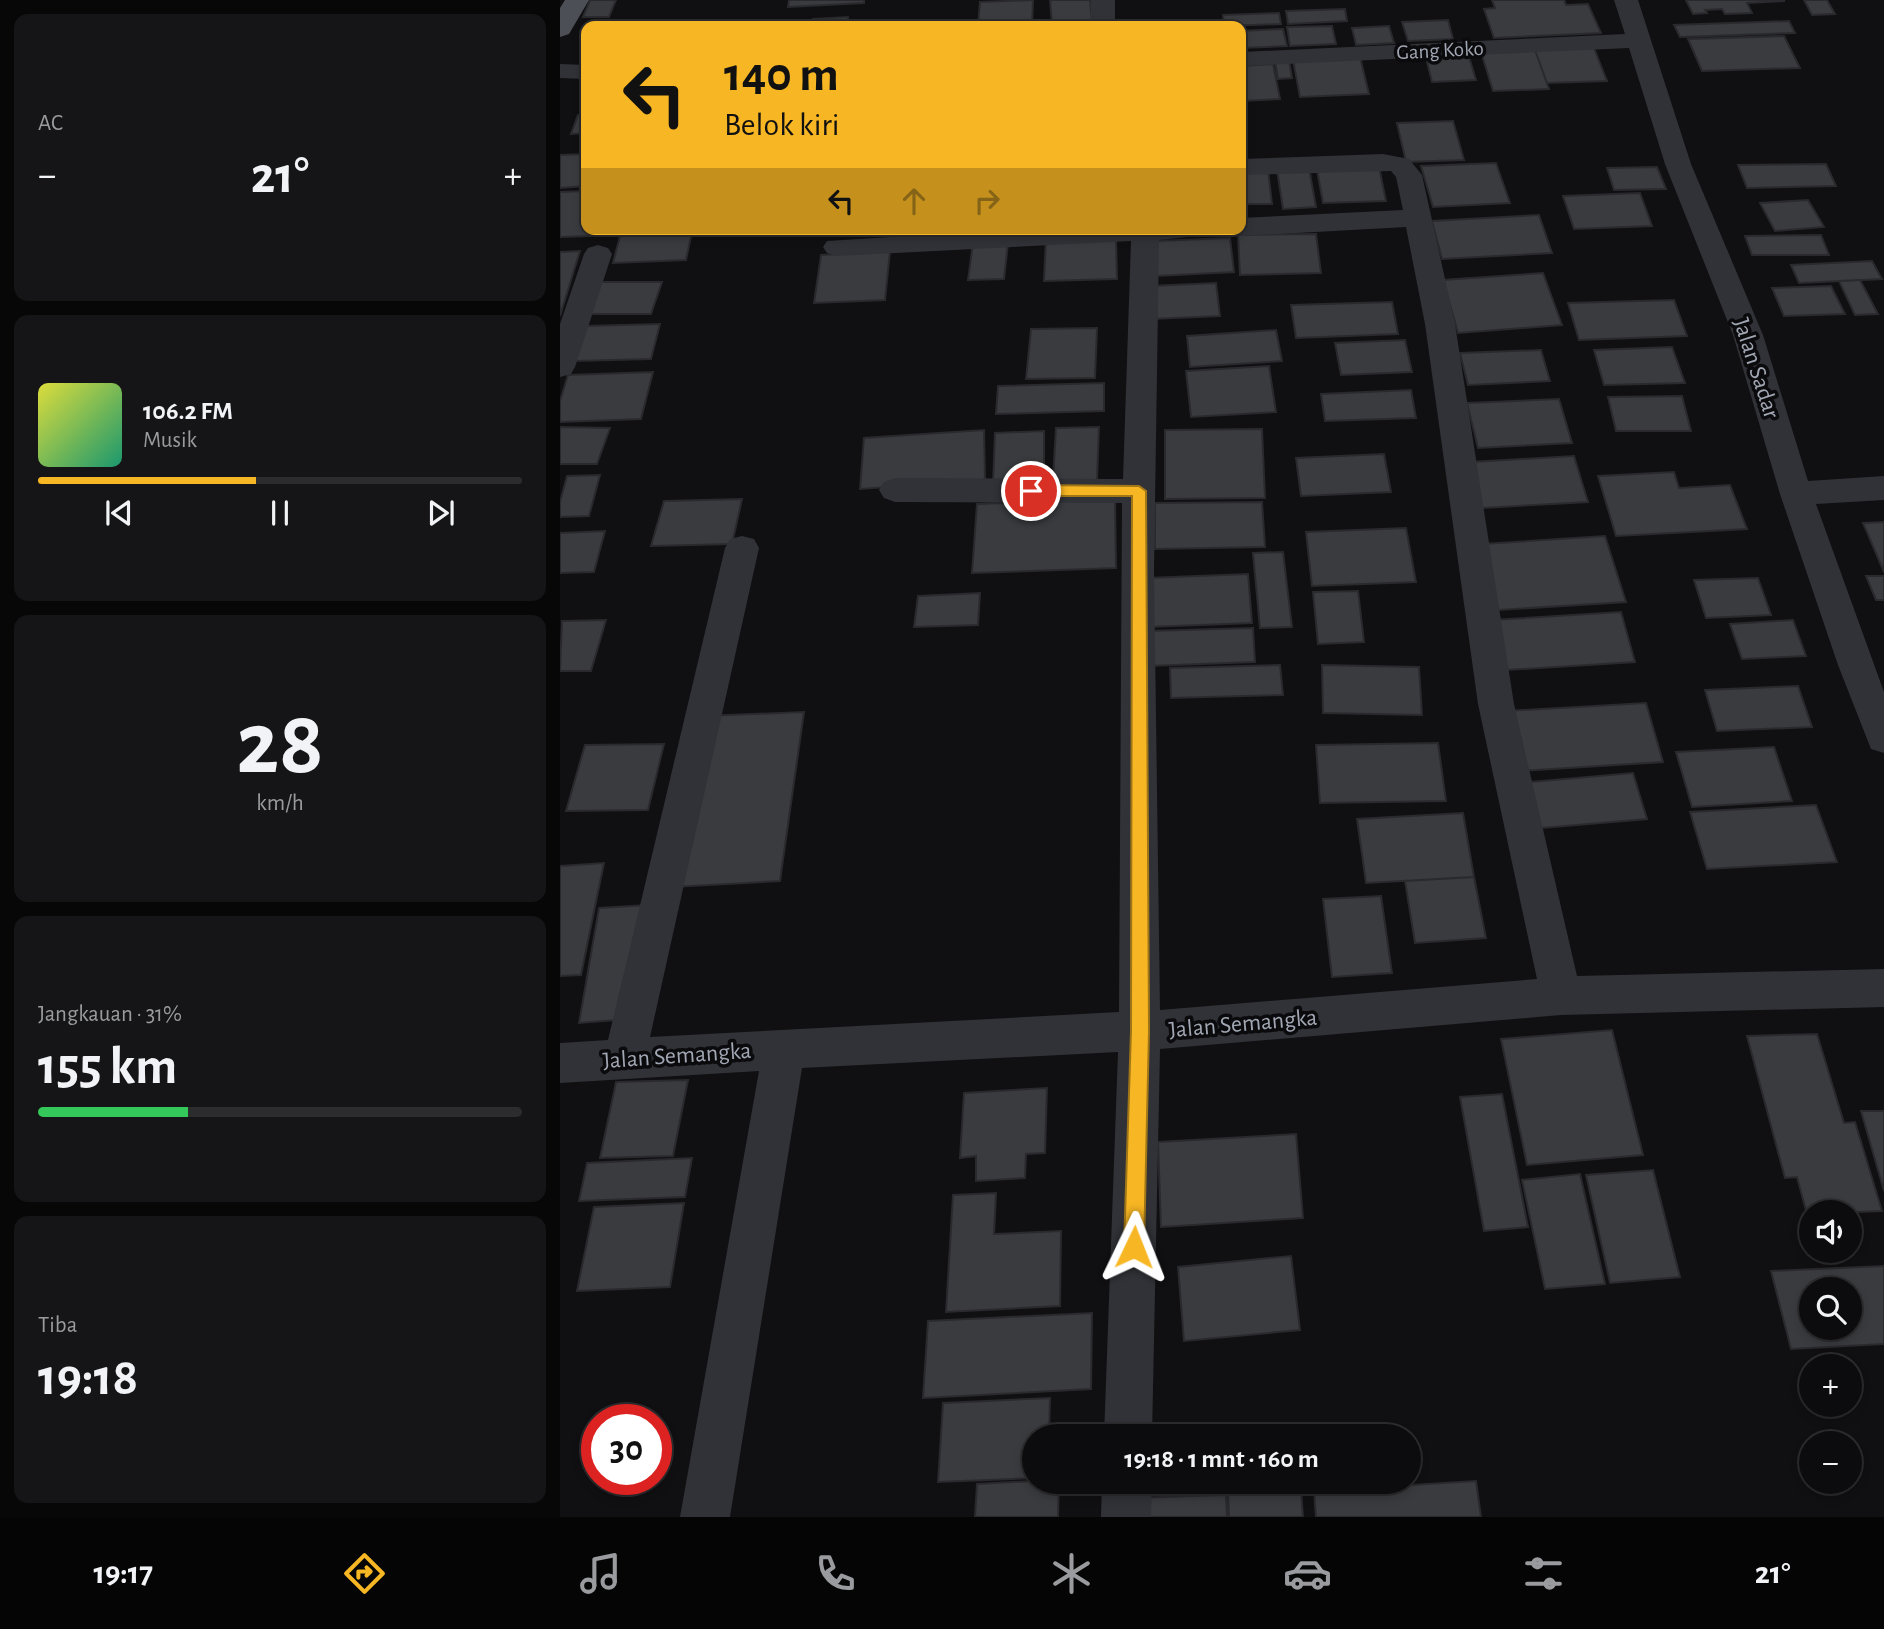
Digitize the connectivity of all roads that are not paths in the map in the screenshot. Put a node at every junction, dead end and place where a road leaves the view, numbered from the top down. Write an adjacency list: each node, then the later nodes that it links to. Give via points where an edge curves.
1 (577, 0): 5 (main road)
2 (1103, 0): 4 (street)
3 (1626, 0): 6 (street, Jalan Sadar)
4 (1103, 21)
5 (560, 29)
6 (1640, 40): 7 (street, Gang Koko); 21 (street, Jalan Sadar, via 1678,164 1748,335)
7 (1246, 59)
8 (560, 71): 9 (street)
9 (581, 72)
10 (1246, 167): 11 (street, via 1400,165 1409,175)
11 (1418, 218): 12 (street); 25 (street, via 1442,337 1496,704)
12 (1246, 227)
13 (1054, 235): 15 (street)
14 (1145, 235): 20 (street)
15 (836, 247)
16 (598, 254): 17 (street)
17 (560, 368)
18 (1884, 488): 21 (street)
19 (895, 490): 20 (street)
20 (1139, 491): 26 (street)
21 (1796, 494): 23 (street, Jalan Sadar)
22 (742, 548): 28 (street)
23 (1884, 738)
24 (1884, 988): 25 (street, Jalan Semangka)
25 (1561, 996): 26 (street, Jalan Semangka)
26 (1140, 1031): 27 (street, Jalan Semangka); 30 (street)
27 (783, 1049): 28 (street, Jalan Semangka); 32 (street)
28 (624, 1059): 29 (street, Jalan Semangka)
29 (560, 1063)
30 (1128, 1424)
31 (1127, 1494): 33 (street)
32 (705, 1517)
33 (1126, 1517)

